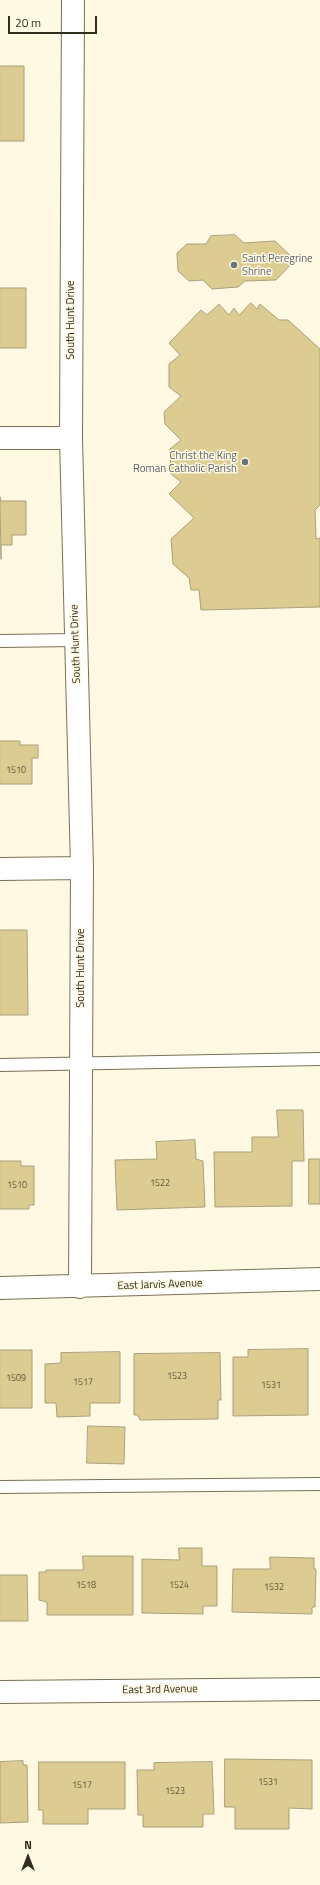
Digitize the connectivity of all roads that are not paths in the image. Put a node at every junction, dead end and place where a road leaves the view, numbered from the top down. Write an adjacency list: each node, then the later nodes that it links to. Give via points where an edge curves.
1 (73, 0): 3 (street, South Hunt Drive)
2 (0, 438): 3 (street)
3 (71, 438): 5 (street, South Hunt Drive)
4 (0, 640): 5 (lane)
5 (76, 640): 6 (street, South Hunt Drive)
6 (82, 868): 7 (street); 9 (street, South Hunt Drive)
7 (0, 869)
8 (320, 1059): 9 (lane)
9 (81, 1063): 10 (lane); 12 (street, South Hunt Drive)
10 (0, 1065)
11 (320, 1279): 12 (street, East Jarvis Avenue)
12 (80, 1287): 13 (street, East Jarvis Avenue)
13 (0, 1288)
14 (320, 1484): 15 (lane)
15 (0, 1487)
16 (320, 1689): 17 (street, East 3rd Avenue)
17 (0, 1692)

